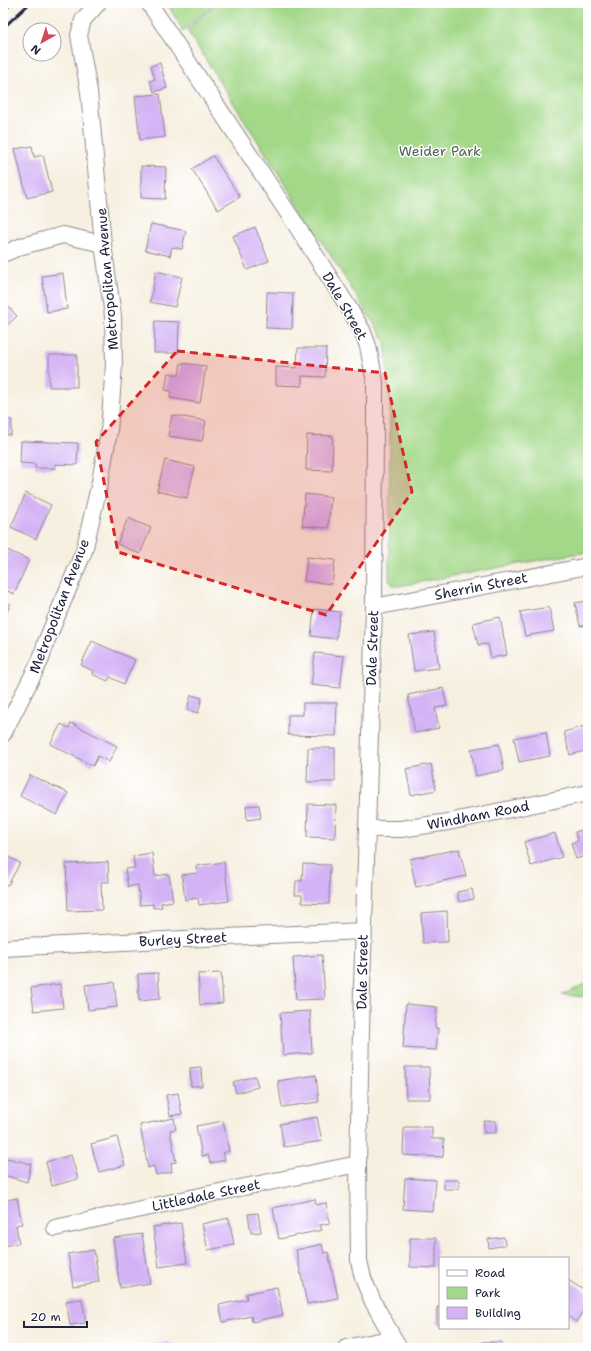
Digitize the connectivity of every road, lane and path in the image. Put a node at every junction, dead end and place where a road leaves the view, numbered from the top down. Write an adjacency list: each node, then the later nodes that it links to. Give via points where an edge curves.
1 (98, 3): 3 (street, Metropolitan Avenue, via 82,20 79,35 89,92)
2 (149, 3): 6 (street, Dale Street, via 351,311 368,346 375,382)
3 (103, 244): 4 (street, via 63,235); 7 (street, Metropolitan Avenue, via 113,316 114,364 109,431 100,482 84,551 41,659)
4 (3, 254)
5 (588, 566): 6 (street, Sherrin Street)
6 (374, 607): 9 (street, Dale Street)
7 (3, 734)
8 (588, 793): 9 (street, Windham Road, via 448,822 401,829)
9 (367, 829): 10 (street, Dale Street)
10 (363, 932): 11 (street, Burley Street); 12 (street, Dale Street)
11 (3, 948)
12 (358, 1164): 13 (street, Littledale Street); 14 (street, Dale Street, via 359,1261 373,1302)
13 (54, 1228)
14 (396, 1343): 15 (street)
15 (346, 1348)

